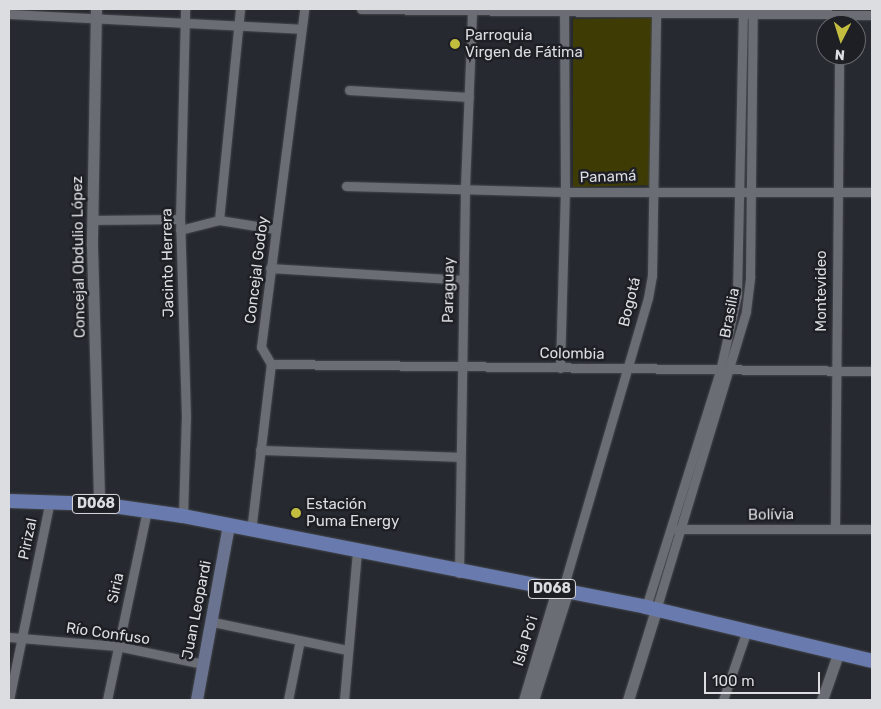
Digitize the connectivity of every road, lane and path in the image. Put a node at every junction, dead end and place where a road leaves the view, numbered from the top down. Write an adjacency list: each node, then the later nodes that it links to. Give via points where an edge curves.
1 (185, 9): 14 (street, Jacinto Herrera)
2 (240, 9): 15 (street)
3 (304, 9): 16 (street, Concejal Godoy)
4 (361, 9): 5 (street)
5 (472, 10): 6 (street); 19 (street, Paraguay)
6 (564, 11): 7 (street); 27 (street)
7 (656, 11): 8 (street); 24 (street, Bogotá)
8 (743, 11): 9 (street); 20 (street, Brasilia)
9 (753, 11): 10 (street); 21 (street, Brasilia)
10 (840, 12): 13 (street)
11 (96, 13): 12 (street); 14 (street); 31 (street, Concejal Obdulio López)
12 (9, 14)
13 (872, 15)
14 (184, 24): 15 (street); 30 (street, Jacinto Herrera)
15 (238, 24): 16 (street); 32 (street)
16 (301, 29): 34 (street, Concejal Godoy)
17 (839, 65): 28 (street, Montevideo)
18 (349, 90): 19 (street)
19 (469, 97): 23 (street, Paraguay)
20 (741, 98): 21 (street); 25 (street, Brasilia)
21 (752, 99): 26 (street, Brasilia)
22 (346, 186): 23 (street, Panamá)
23 (465, 187): 27 (street, Panamá); 36 (street, Paraguay)
24 (652, 189): 25 (street, Panamá); 27 (street, Panamá); 40 (street, Bogotá, via 652,275)
25 (740, 191): 26 (street, Panamá); 41 (street, Brasilia, via 737,295)
26 (752, 191): 28 (street, Panamá); 42 (street, Brasilia, via 746,311)
27 (565, 192): 39 (street)
28 (836, 192): 29 (street, Panamá); 43 (street, Montevideo)
29 (872, 192)
30 (180, 219): 31 (street); 33 (street, Jacinto Herrera)
31 (93, 220): 51 (street, Concejal Obdulio López)
32 (219, 220): 33 (street); 34 (street)
33 (180, 230): 53 (street, Jacinto Herrera, via 186,417)
34 (276, 230): 35 (street, Concejal Godoy)
35 (270, 268): 36 (street); 37 (street, Concejal Godoy, via 261,347 262,355)
36 (464, 280): 38 (street, Paraguay)
37 (270, 364): 38 (street, Colombia, via 315,362); 47 (street, Concejal Godoy)
38 (461, 367): 39 (street, Colombia); 48 (street, Paraguay)
39 (560, 368): 40 (street, Colombia)
40 (626, 369): 41 (street, Colombia); 62 (street, Bogotá)
41 (720, 371): 42 (street, Colombia); 45 (street, Brasilia)
42 (730, 371): 43 (street, Colombia); 46 (street, Brasilia)
43 (835, 371): 44 (street, Colombia); 56 (street, Montevideo)
44 (872, 371)
45 (699, 436): 46 (street); 55 (street, Brasilia)
46 (708, 439): 58 (street, Brasilia)
47 (260, 450): 48 (street); 59 (street, Concejal Godoy)
48 (459, 457): 61 (street, Paraguay)
49 (9, 501): 50 (main road, D068)
50 (50, 501): 51 (main road, D068); 66 (street, Pirizal)
51 (99, 504): 52 (main road, D068)
52 (147, 510): 53 (main road, D068); 69 (street, Siria)
53 (183, 516): 54 (main road, D068)
54 (230, 526): 59 (main road, D068); 64 (main road, Juan Leopardi)
55 (670, 528): 58 (street, Bolívia); 63 (street, Brasilia)
56 (835, 528): 57 (street, Bolívia); 58 (street, Bolívia)
57 (872, 529)
58 (680, 530): 63 (street, Brasilia)
59 (251, 531): 60 (main road, D068)
60 (357, 552): 61 (main road, D068); 70 (street)
61 (458, 573): 62 (main road, D068)
62 (562, 592): 63 (main road, D068); 79 (street, Isla Po'i); 80 (street, Isla Po'i)
63 (651, 609): 65 (main road, D068); 81 (street)
64 (213, 622): 68 (street); 73 (main road, Juan Leopardi)
65 (747, 630): 71 (main road, D068); 82 (street)
66 (21, 636): 67 (street, Río Confuso); 69 (street, Río Confuso); 74 (street, Pirizal)
67 (9, 637)
68 (300, 640): 70 (street); 77 (street)
69 (117, 646): 73 (street, Río Confuso); 75 (street, Siria)
70 (347, 650): 78 (street)
71 (838, 654): 72 (main road, D068); 83 (street)
72 (872, 661)
73 (203, 664): 76 (main road, Juan Leopardi)
74 (9, 700)
75 (107, 700)
76 (197, 700)
77 (288, 700)
78 (344, 700)
79 (524, 700)
80 (533, 700)
81 (628, 700)
82 (724, 700)
83 (822, 700)

